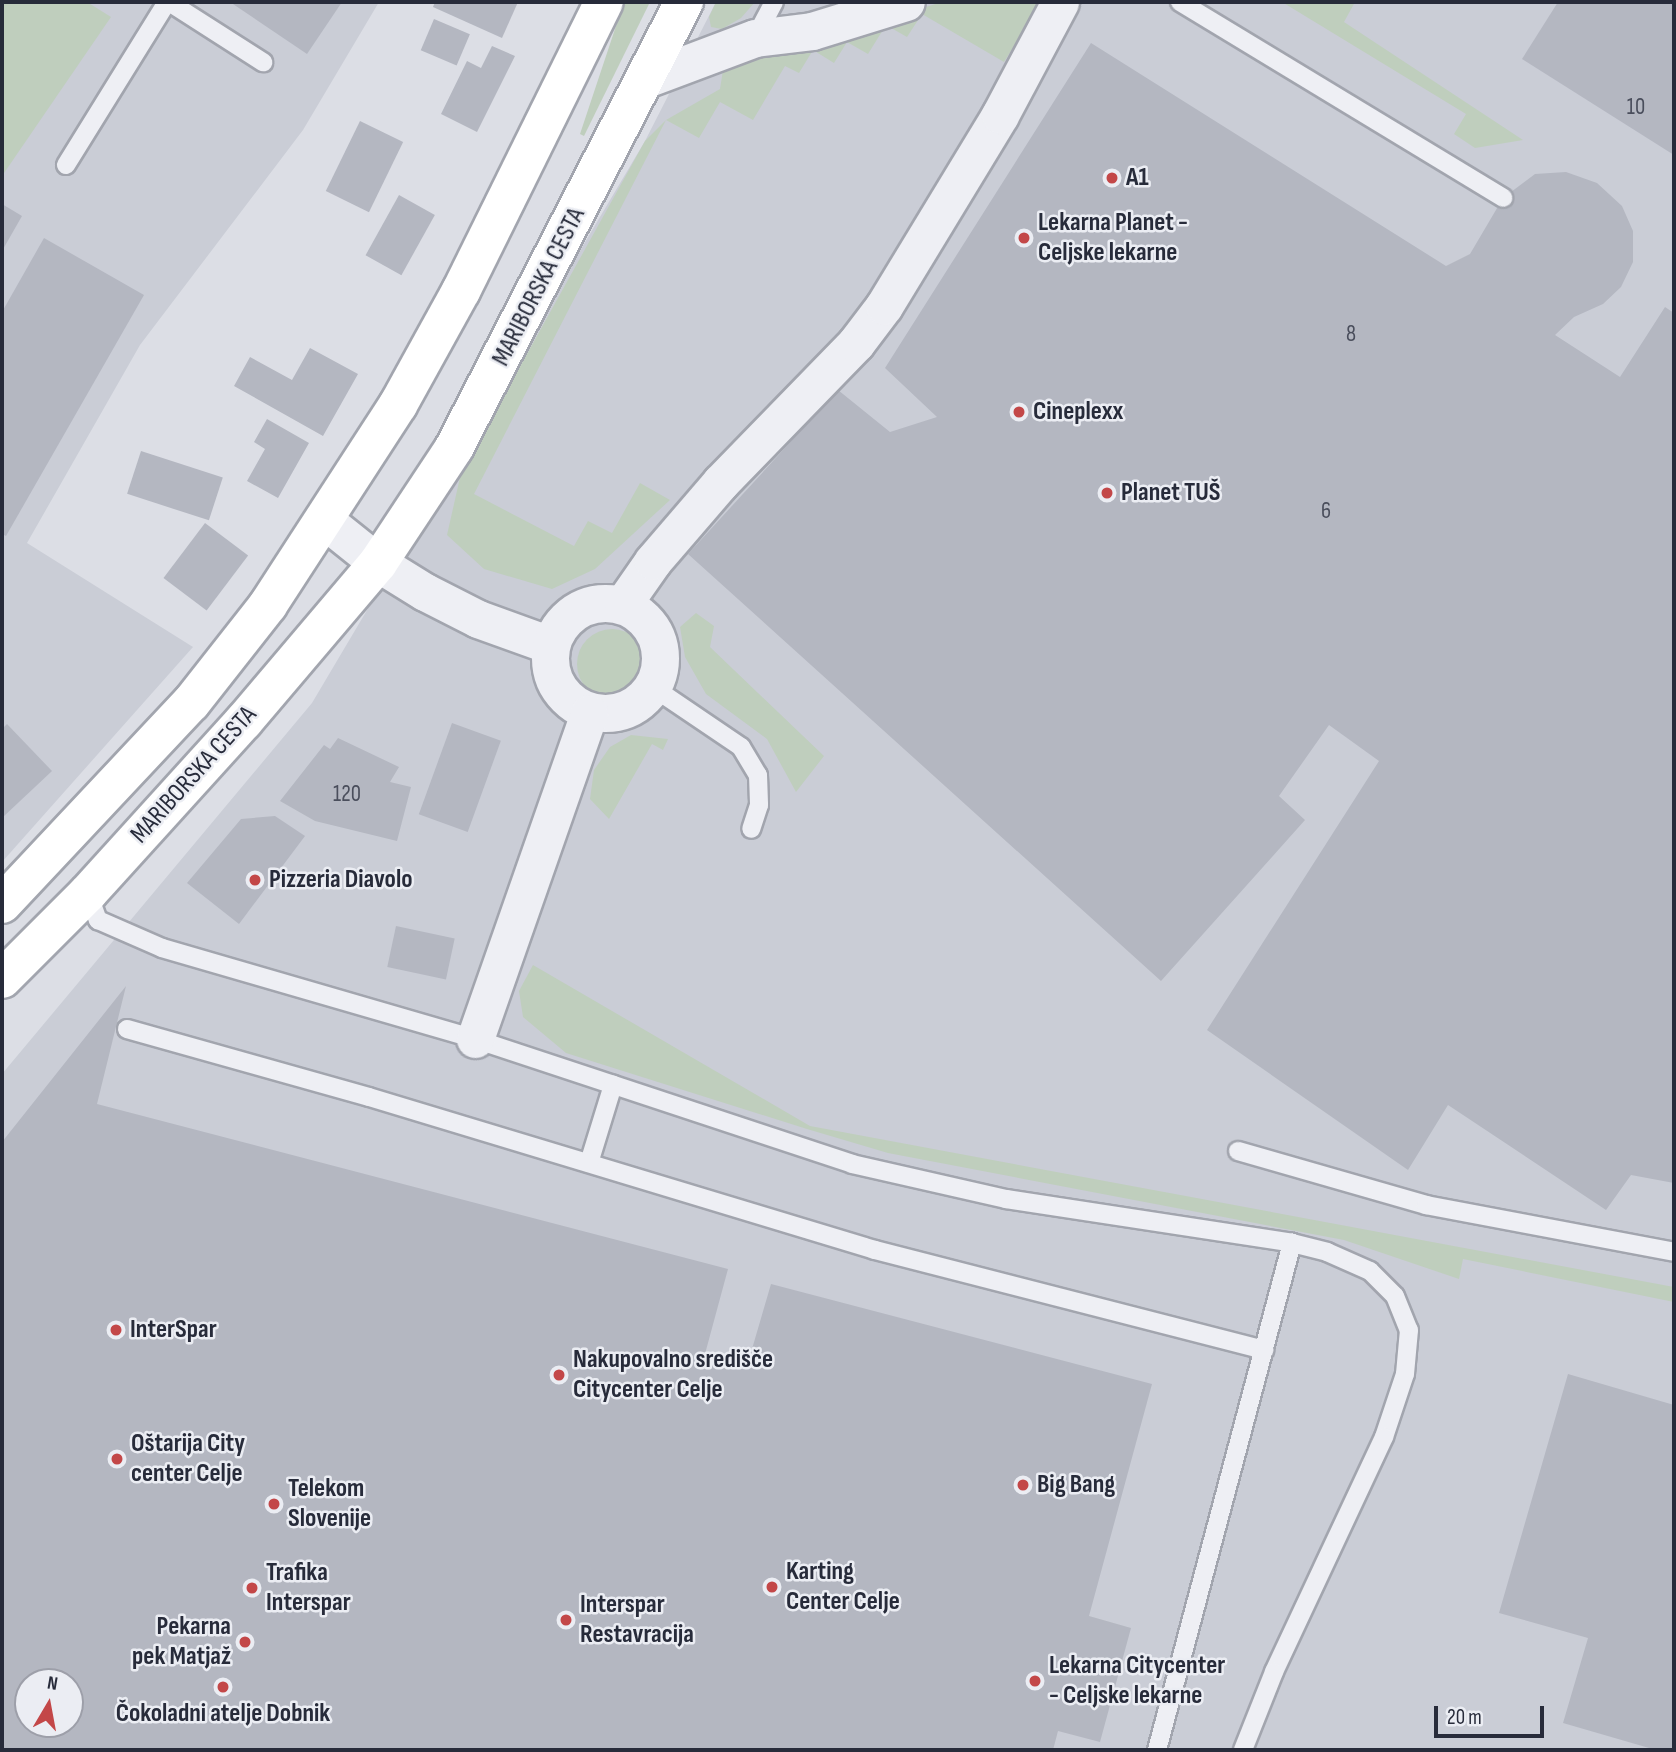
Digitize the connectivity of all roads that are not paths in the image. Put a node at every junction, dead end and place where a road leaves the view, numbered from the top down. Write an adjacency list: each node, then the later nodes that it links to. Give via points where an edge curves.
1 (168, 2): 9 (lane); 11 (lane)
2 (604, 2): 13 (main road, MARIBORSKA CESTA, via 461,291 398,405)
3 (684, 2): 10 (main road, MARIBORSKA CESTA)
4 (774, 2): 8 (lane)
5 (906, 2): 8 (street, via 813,31)
6 (1060, 2): 15 (street, via 1000,115 884,306 856,344 720,482)
7 (1180, 2): 12 (lane)
8 (755, 37): 10 (street)
9 (263, 62)
10 (646, 79): 14 (main road, MARIBORSKA CESTA, via 454,448)
11 (66, 165)
12 (1503, 198)
13 (323, 519): 14 (street); 21 (main road, MARIBORSKA CESTA, via 268,605 191,703)
14 (377, 563): 16 (street, via 478,620); 20 (main road, MARIBORSKA CESTA)
15 (623, 604): 16 (street, via 595,603 568,616); 17 (street, via 650,623 662,658)
16 (550, 645): 18 (street, via 551,673 563,696)
17 (654, 688): 18 (street, via 629,710); 19 (lane, via 741,747 758,775 759,805)
18 (589, 713): 24 (street)
19 (751, 829)
20 (88, 893): 22 (main road, MARIBORSKA CESTA); 24 (lane, via 99,919 162,947)
21 (2, 904)
22 (2, 979)
23 (127, 1029): 27 (lane)
24 (475, 1039): 25 (lane)
25 (613, 1085): 27 (lane); 28 (lane, via 864,1167 1006,1199)
26 (1238, 1151): 29 (lane, via 1426,1205)
27 (589, 1163): 30 (lane, via 875,1250)
28 (1292, 1243): 30 (lane); 32 (lane, via 1370,1271 1395,1296 1409,1330 1405,1374 1384,1437 1274,1672)
29 (1674, 1252)
30 (1264, 1350): 31 (lane)
31 (1157, 1750)
32 (1243, 1750)

